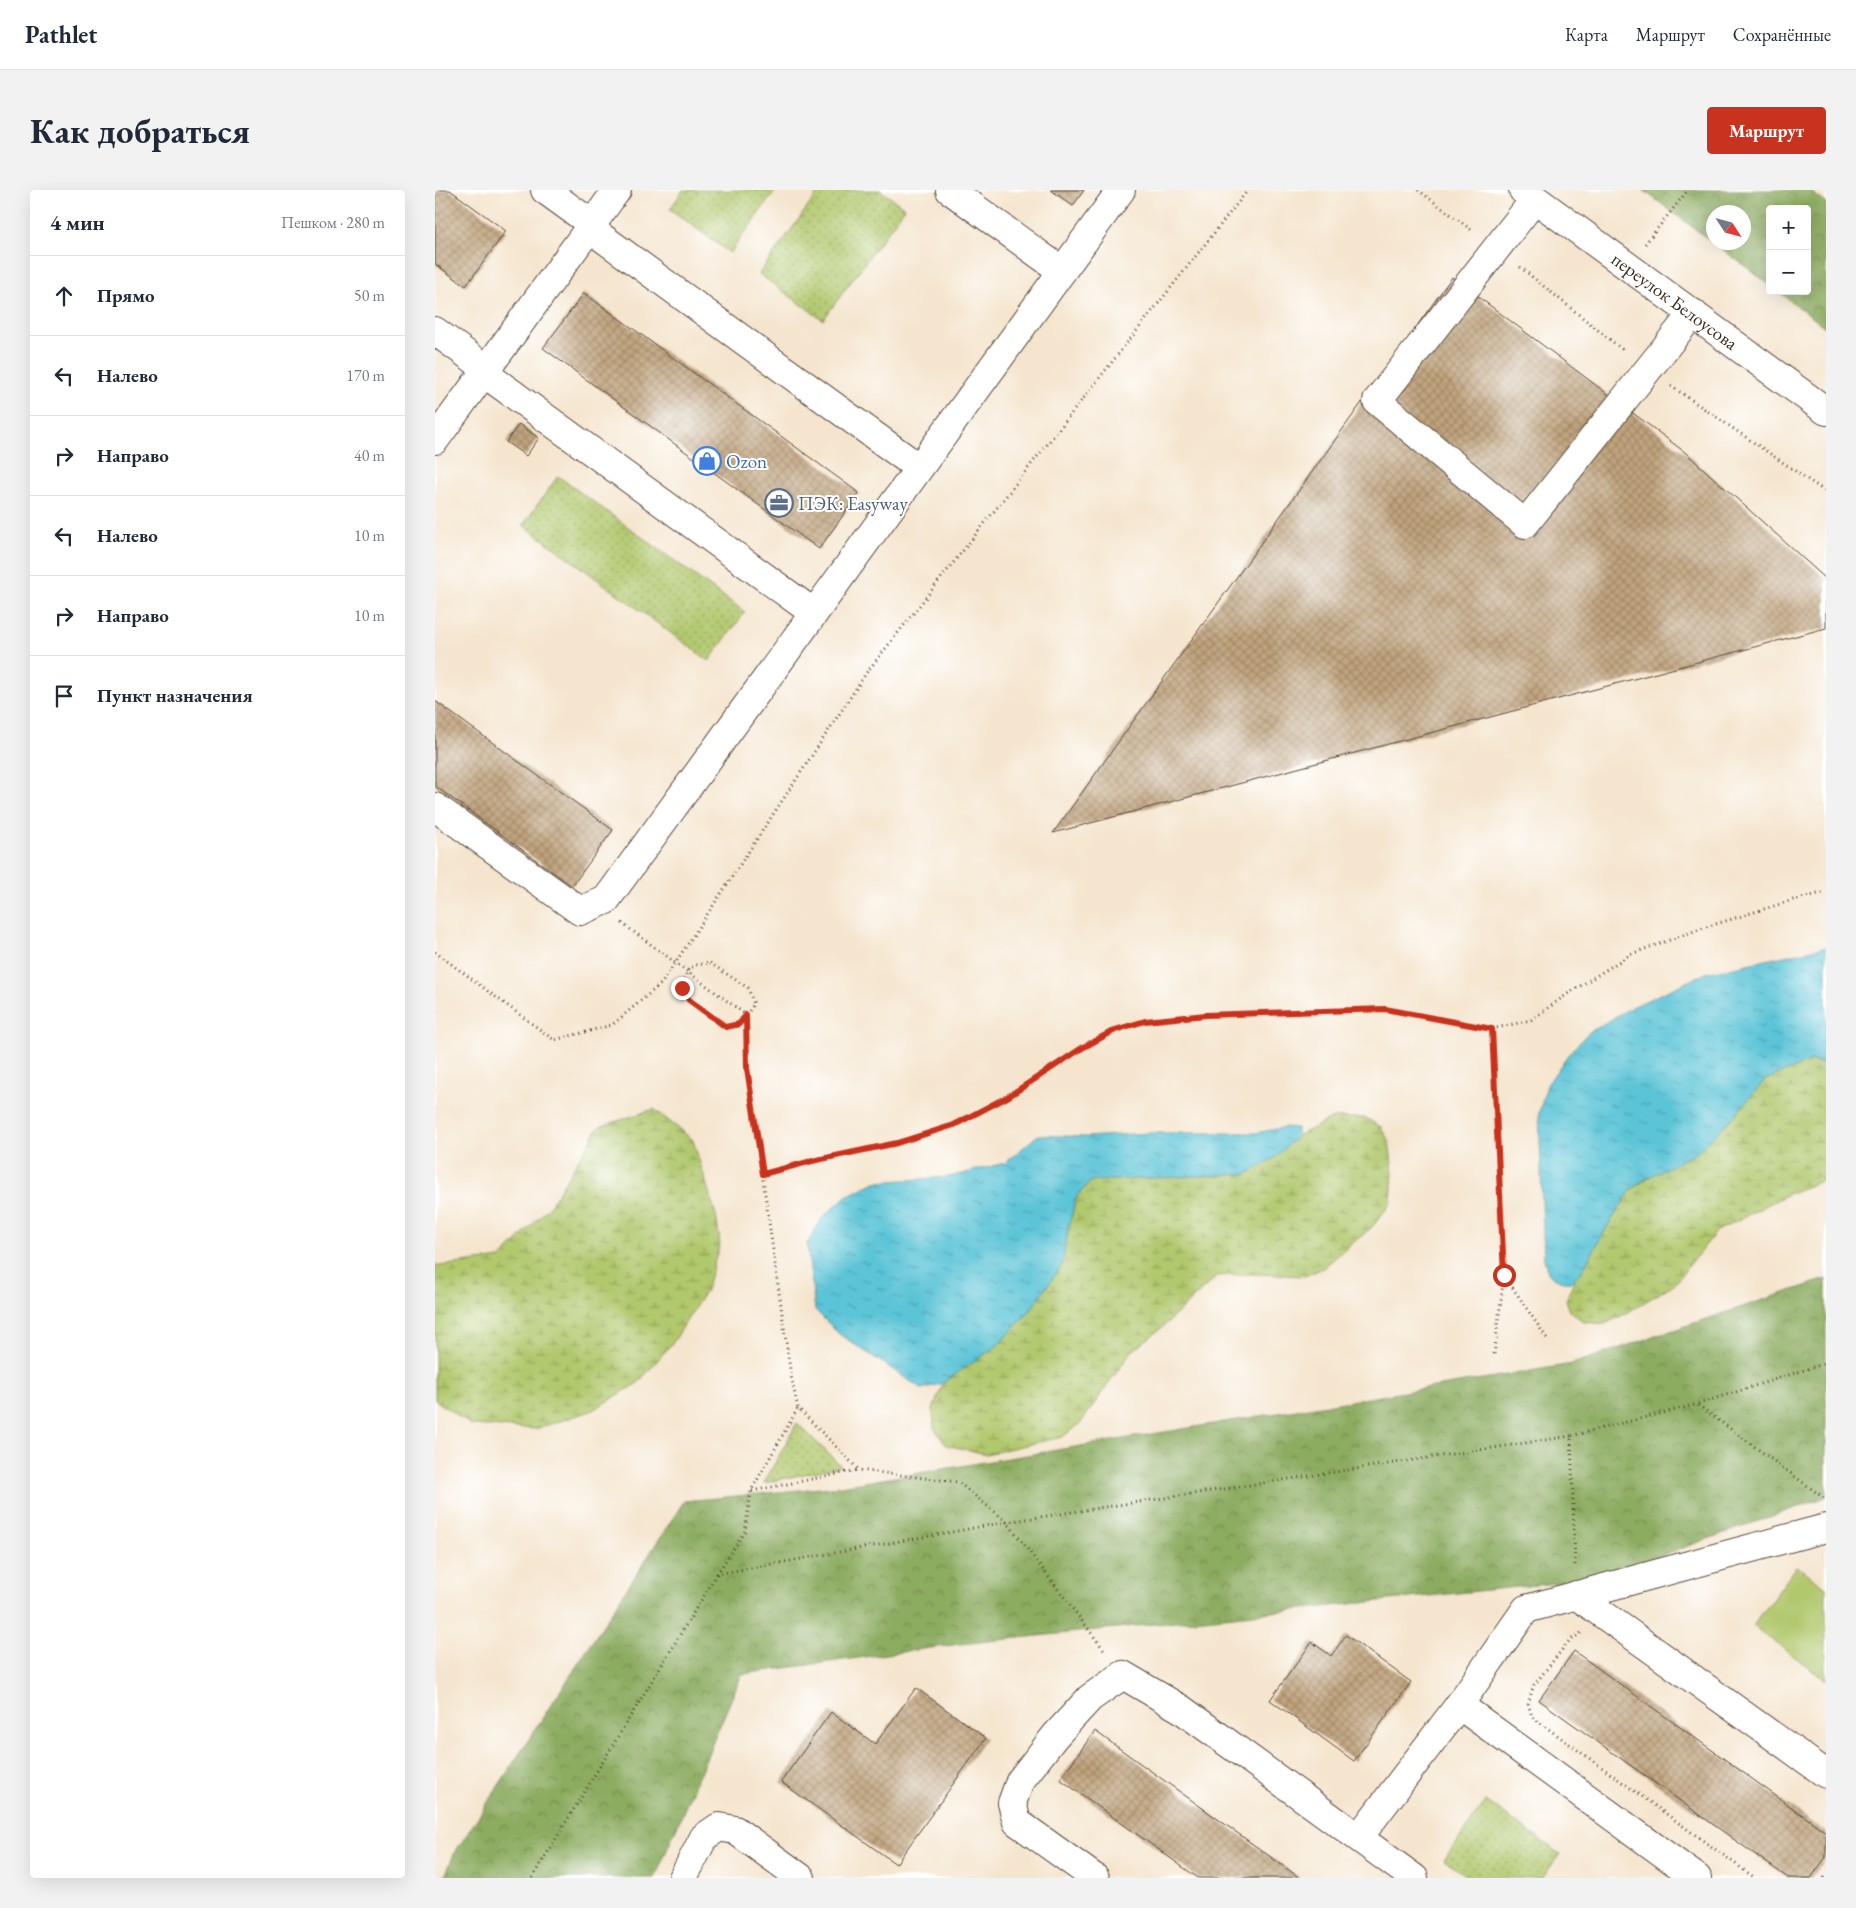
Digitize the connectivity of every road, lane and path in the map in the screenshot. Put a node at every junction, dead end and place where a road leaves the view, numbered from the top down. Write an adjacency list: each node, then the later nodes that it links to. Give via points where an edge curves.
1 (545, 190): 9 (street)
2 (617, 190): 9 (street)
3 (950, 190): 12 (street)
4 (1121, 190): 12 (street)
5 (1248, 190): 26 (path, via 867,672)
6 (1418, 190): 10 (path)
7 (1688, 190): 11 (path)
8 (1529, 195): 10 (street); 11 (street, переулок Белоусова)
9 (591, 226): 16 (street); 19 (street)
10 (1497, 249): 15 (path); 15 (street, via 1377,401 1525,524)
11 (1628, 266): 13 (street, переулок Белоусова)
12 (1062, 271): 19 (street)
13 (1693, 313): 15 (street); 17 (street, переулок Белоусова)
14 (435, 331): 16 (street)
15 (1648, 370): 20 (path)
16 (486, 371): 18 (street); 21 (street)
17 (1826, 411)
18 (435, 440)
19 (919, 468): 21 (street)
20 (1826, 492)
21 (814, 613): 24 (street, via 606,900)
22 (435, 807): 24 (street, via 580,910)
23 (1826, 892): 29 (path, via 1712,925 1631,954 1531,1020)
24 (597, 904): 26 (path)
25 (435, 952): 26 (path, via 554,1040 613,1025 662,983)
26 (675, 962): 27 (path)
27 (687, 971): 28 (path); 28 (path, via 695,965 709,963 748,988 754,1004); 28 (path, via 682,988 689,1000 726,1027 739,1024)
28 (746, 1015): 30 (path, via 747,1068)
29 (1492, 1029): 30 (path, via 1385,1009 1206,1015 1145,1021 1115,1030 1009,1096 954,1125 897,1143); 31 (path)
30 (763, 1174): 36 (path)
31 (1504, 1275): 32 (path); 33 (path)
32 (1547, 1340)
33 (1494, 1356)
34 (1826, 1363): 35 (path)
35 (1698, 1404): 37 (path); 40 (path)
36 (798, 1408): 38 (path); 39 (path)
37 (1571, 1436): 41 (path); 44 (path)
38 (859, 1470): 39 (path); 41 (path, via 958,1482)
39 (751, 1491): 43 (path, via 745,1531)
40 (1826, 1500)
41 (1007, 1522): 43 (path); 46 (path)
42 (1826, 1528): 44 (street)
43 (717, 1574): 50 (path)
44 (1576, 1595): 47 (street, via 1526,1609); 48 (street)
45 (1583, 1632): 56 (path, via 1569,1640 1534,1685 1528,1703 1532,1717)
46 (1123, 1675): 49 (street, via 1181,1708); 53 (street, via 1090,1698 1055,1736 1020,1781 1012,1803 1017,1822)
47 (1459, 1705): 49 (street); 55 (street)
48 (1826, 1774)
49 (1359, 1838): 54 (street)
50 (532, 1878)
51 (683, 1878): 52 (street, via 704,1837 719,1827 735,1830)
52 (801, 1878)
53 (1095, 1878)
54 (1414, 1878)
55 (1697, 1878)
56 (1755, 1878)

